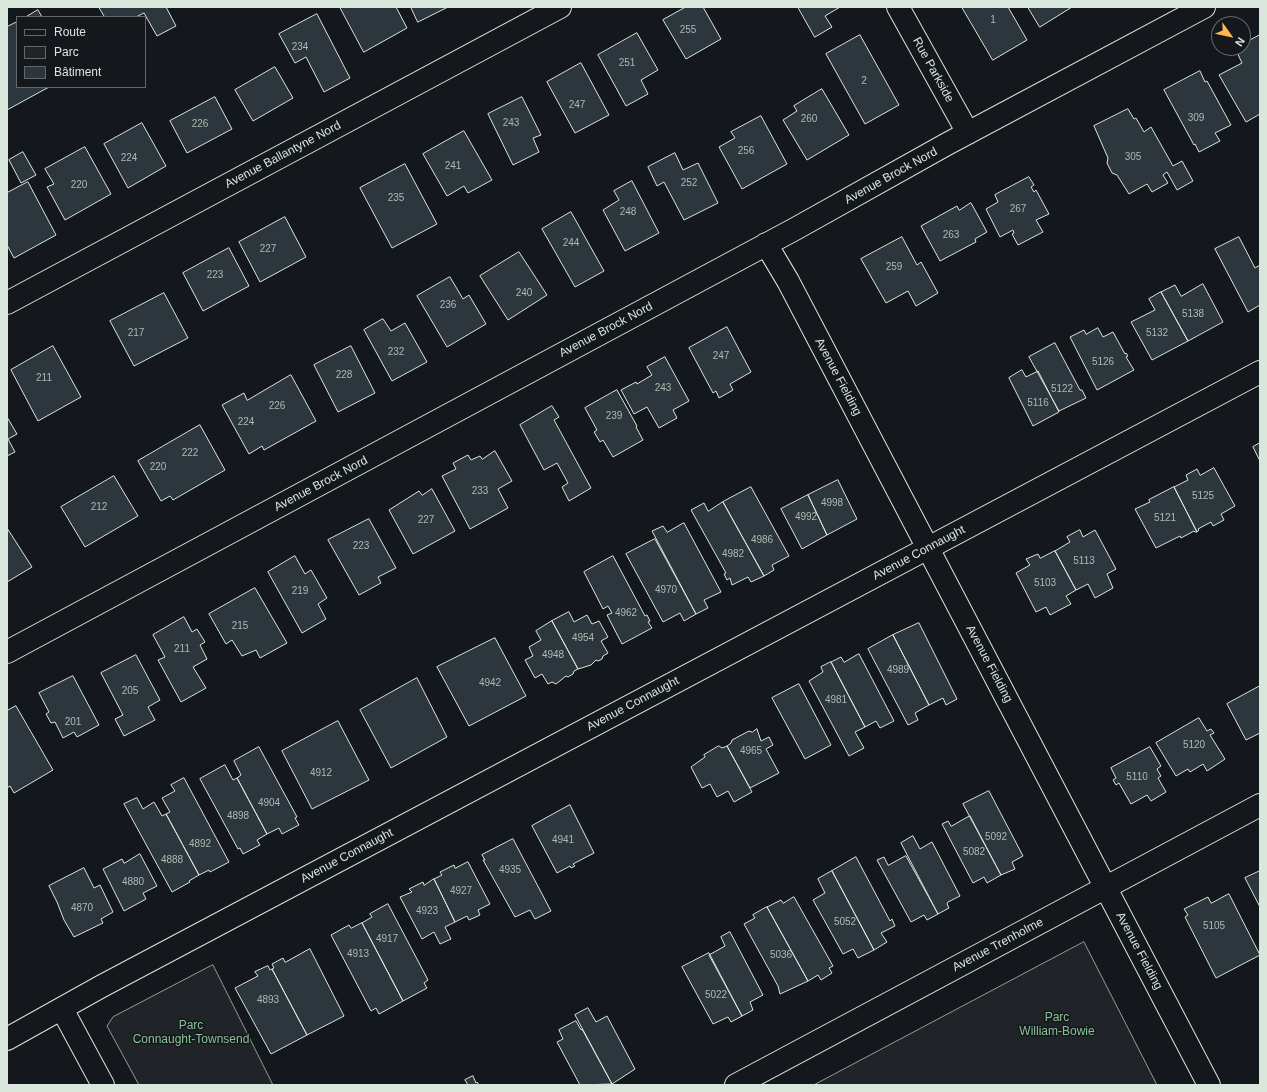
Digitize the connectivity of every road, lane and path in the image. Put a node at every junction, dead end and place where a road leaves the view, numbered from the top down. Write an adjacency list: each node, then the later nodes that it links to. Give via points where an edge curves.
1 (560, 7): 6 (street, Avenue Ballantyne Nord)
2 (898, 7): 4 (street, Rue Parkside)
3 (1204, 7): 4 (street, Avenue Brock Nord)
4 (968, 134): 5 (street, Avenue Brock Nord)
5 (766, 244): 8 (street, Avenue Fielding, via 792,288); 9 (street, Avenue Brock Nord)
6 (7, 303)
7 (1260, 372): 8 (street, Avenue Connaught)
8 (928, 549): 11 (street, Avenue Fielding); 12 (street, Avenue Connaught)
9 (7, 652)
10 (1260, 805): 11 (street, Avenue Trenholme)
11 (1106, 888): 15 (street, Avenue Trenholme); 16 (street, Avenue Fielding)
12 (62, 1009): 13 (street, Avenue Connaught); 14 (street)
13 (7, 1039)
14 (103, 1085)
15 (736, 1085)
16 (1209, 1085)

